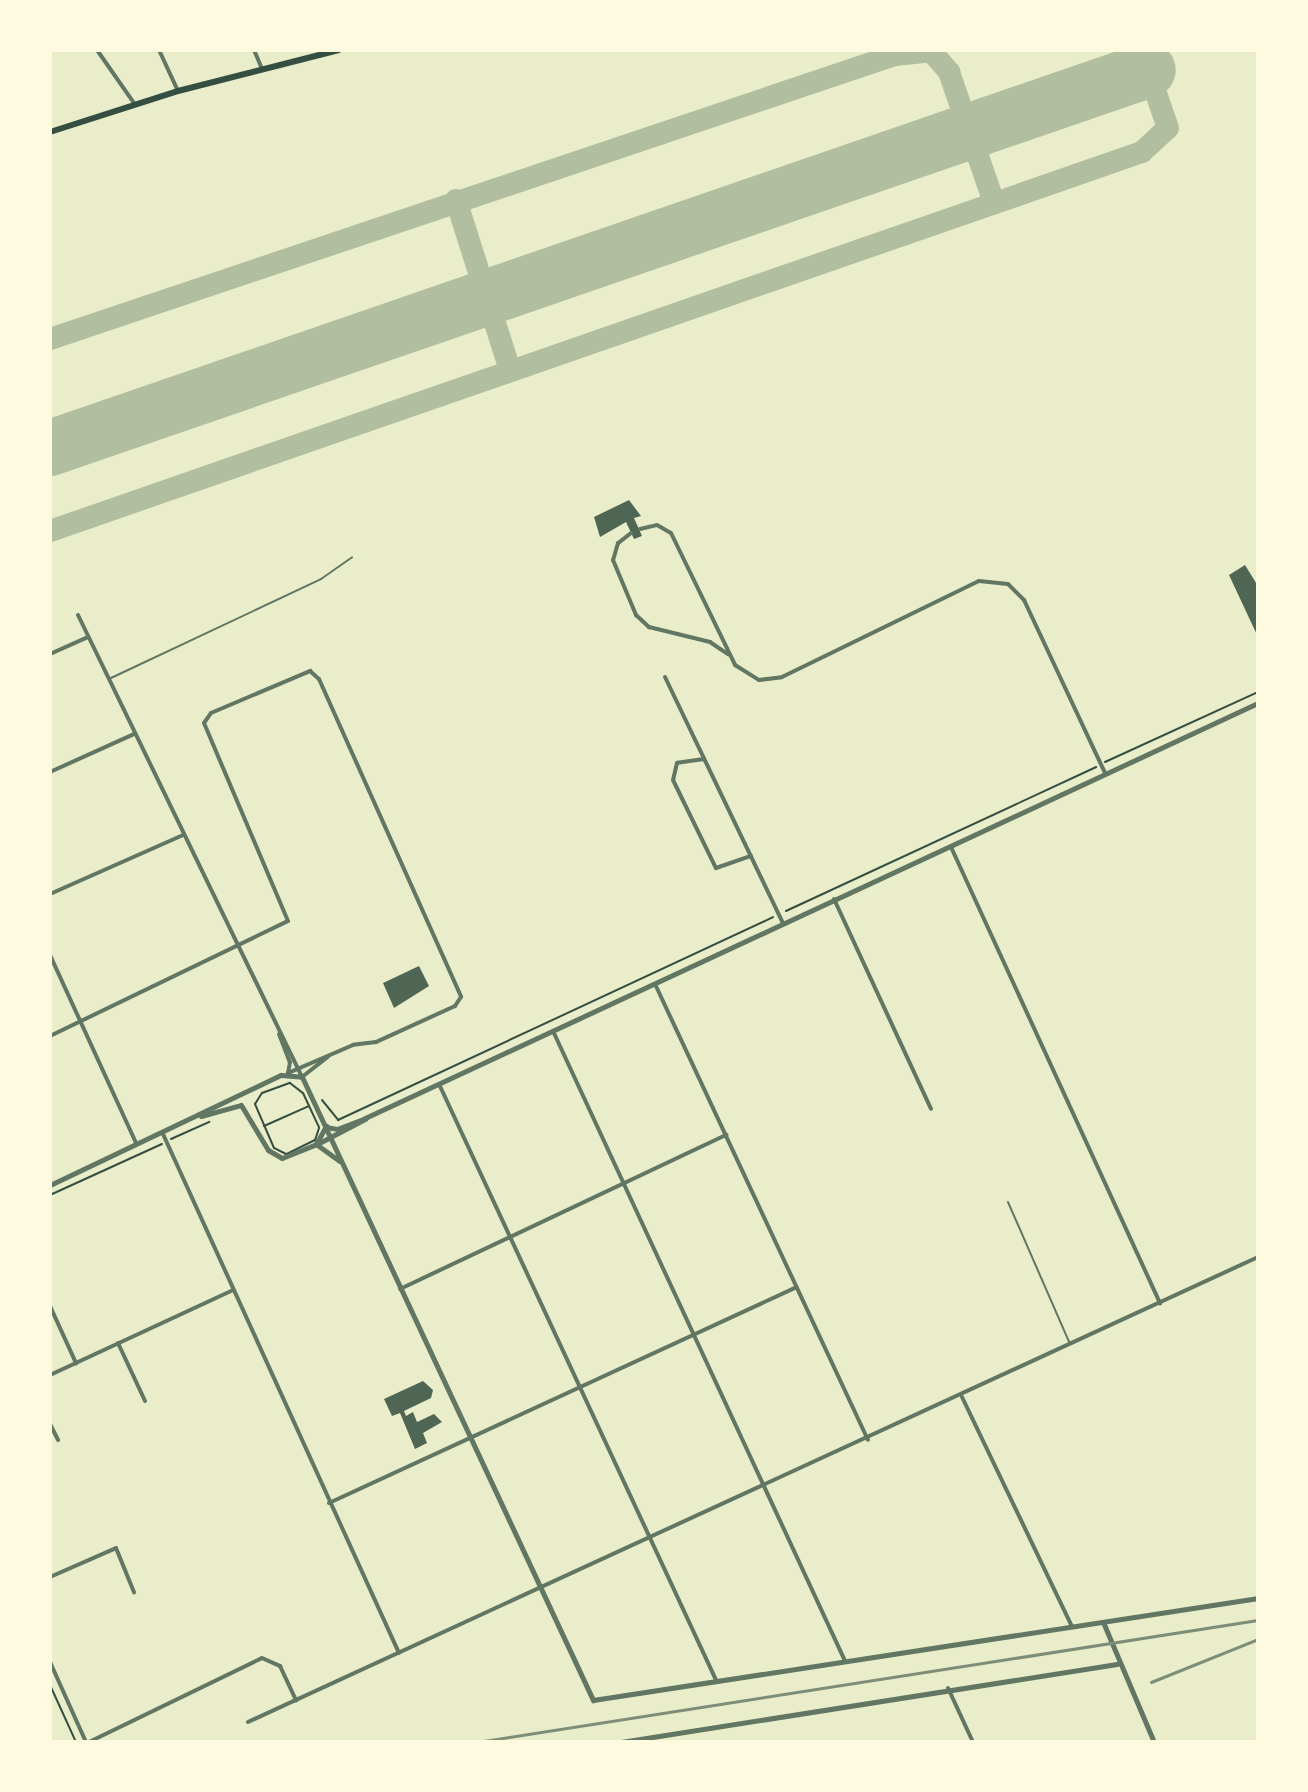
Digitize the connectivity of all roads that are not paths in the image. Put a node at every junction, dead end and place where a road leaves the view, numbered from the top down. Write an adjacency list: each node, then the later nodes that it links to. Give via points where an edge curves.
1 (97, 50): 7 (street)
2 (159, 50): 6 (street)
3 (254, 50): 5 (street)
4 (339, 50): 5 (main road)
5 (262, 69): 6 (main road)
6 (178, 91): 7 (main road)
7 (134, 103): 8 (main road)
8 (50, 132)
9 (640, 529): 15 (street, via 657,525 671,533)
10 (631, 533): 15 (street, via 618,543 613,560 636,615 649,627 710,642)
11 (352, 557): 17 (lane, via 321,579)
12 (78, 615): 13 (street)
13 (88, 637): 14 (street); 17 (street)
14 (50, 654)
15 (730, 656): 22 (street, via 750,677 775,680 979,581 1002,581 1024,600)
16 (665, 677): 20 (street)
17 (108, 679): 19 (street)
18 (1258, 703): 22 (street)
19 (134, 734): 21 (street); 23 (street)
20 (704, 759): 25 (street); 25 (street, via 677,763 673,780 679,793 716,868)
21 (50, 772)
22 (1105, 773): 24 (street)
23 (184, 834): 26 (street); 29 (street)
24 (950, 845): 27 (street); 61 (street)
25 (751, 856): 28 (street)
26 (50, 894)
27 (834, 899): 28 (street); 43 (street)
28 (783, 923): 31 (street)
29 (239, 949): 32 (street); 34 (street); 36 (street, via 285,926 289,915 205,719 310,671 319,679 461,997 455,1006 376,1042)
30 (50, 955): 32 (street)
31 (655, 984): 33 (street); 48 (street)
32 (80, 1023): 35 (street); 51 (street)
33 (553, 1031): 40 (street); 53 (street)
34 (279, 1034): 37 (street); 38 (street, via 290,1062)
35 (50, 1036)
36 (330, 1056): 37 (street); 39 (street)
37 (298, 1068): 38 (street); 39 (street)
38 (288, 1073): 39 (street); 41 (street)
39 (302, 1077): 46 (street)
40 (438, 1084): 45 (street); 56 (street)
41 (252, 1089): 42 (street); 44 (street)
42 (248, 1109): 44 (street, via 232,1105); 50 (street, via 268,1150 282,1158)
43 (931, 1109)
44 (200, 1116): 47 (street)
45 (365, 1118): 46 (street, via 337,1129); 49 (street)
46 (326, 1126): 49 (street); 50 (street)
47 (163, 1134): 51 (street); 60 (street)
48 (726, 1135): 53 (street); 58 (street)
49 (331, 1137): 50 (street); 52 (street)
50 (316, 1144): 52 (street)
51 (137, 1146): 54 (street)
52 (340, 1162): 59 (street)
53 (623, 1183): 56 (street); 63 (street)
54 (50, 1185)
55 (1008, 1202): 65 (lane)
56 (510, 1236): 59 (street); 68 (street)
57 (1258, 1257): 61 (street)
58 (797, 1287): 63 (street); 74 (street)
59 (400, 1289): 72 (street)
60 (233, 1290): 64 (street); 76 (street)
61 (1160, 1303): 65 (street)
62 (50, 1306): 66 (street)
63 (693, 1337): 68 (street); 75 (street)
64 (118, 1343): 66 (street); 70 (street)
65 (1070, 1345): 69 (street)
66 (76, 1363): 67 (street)
67 (50, 1375)
68 (582, 1387): 72 (street); 77 (street)
69 (962, 1397): 74 (street); 83 (street)
70 (145, 1401)
71 (50, 1424): 73 (street)
72 (469, 1438): 76 (street); 79 (street)
73 (58, 1440)
74 (868, 1440): 75 (street)
75 (764, 1487): 77 (street); 85 (street)
76 (329, 1503): 84 (street)
77 (652, 1540): 79 (street); 88 (street)
78 (50, 1577): 80 (street, via 116,1548)
79 (540, 1589): 84 (street); 88 (street, via 593,1700)
80 (134, 1592)
81 (1258, 1598): 82 (street)
82 (1103, 1622): 83 (street); 87 (street)
83 (1071, 1625): 85 (street)
84 (399, 1653): 90 (street)
85 (845, 1661): 88 (street)
86 (50, 1662): 92 (street)
87 (1117, 1664): 89 (street); 95 (street)
88 (716, 1680)
89 (948, 1688): 93 (street); 94 (street)
90 (296, 1700): 91 (street); 92 (street, via 280,1666 262,1658)
91 (248, 1722)
92 (88, 1742)
93 (621, 1742)
94 (973, 1742)
95 (1154, 1742)

